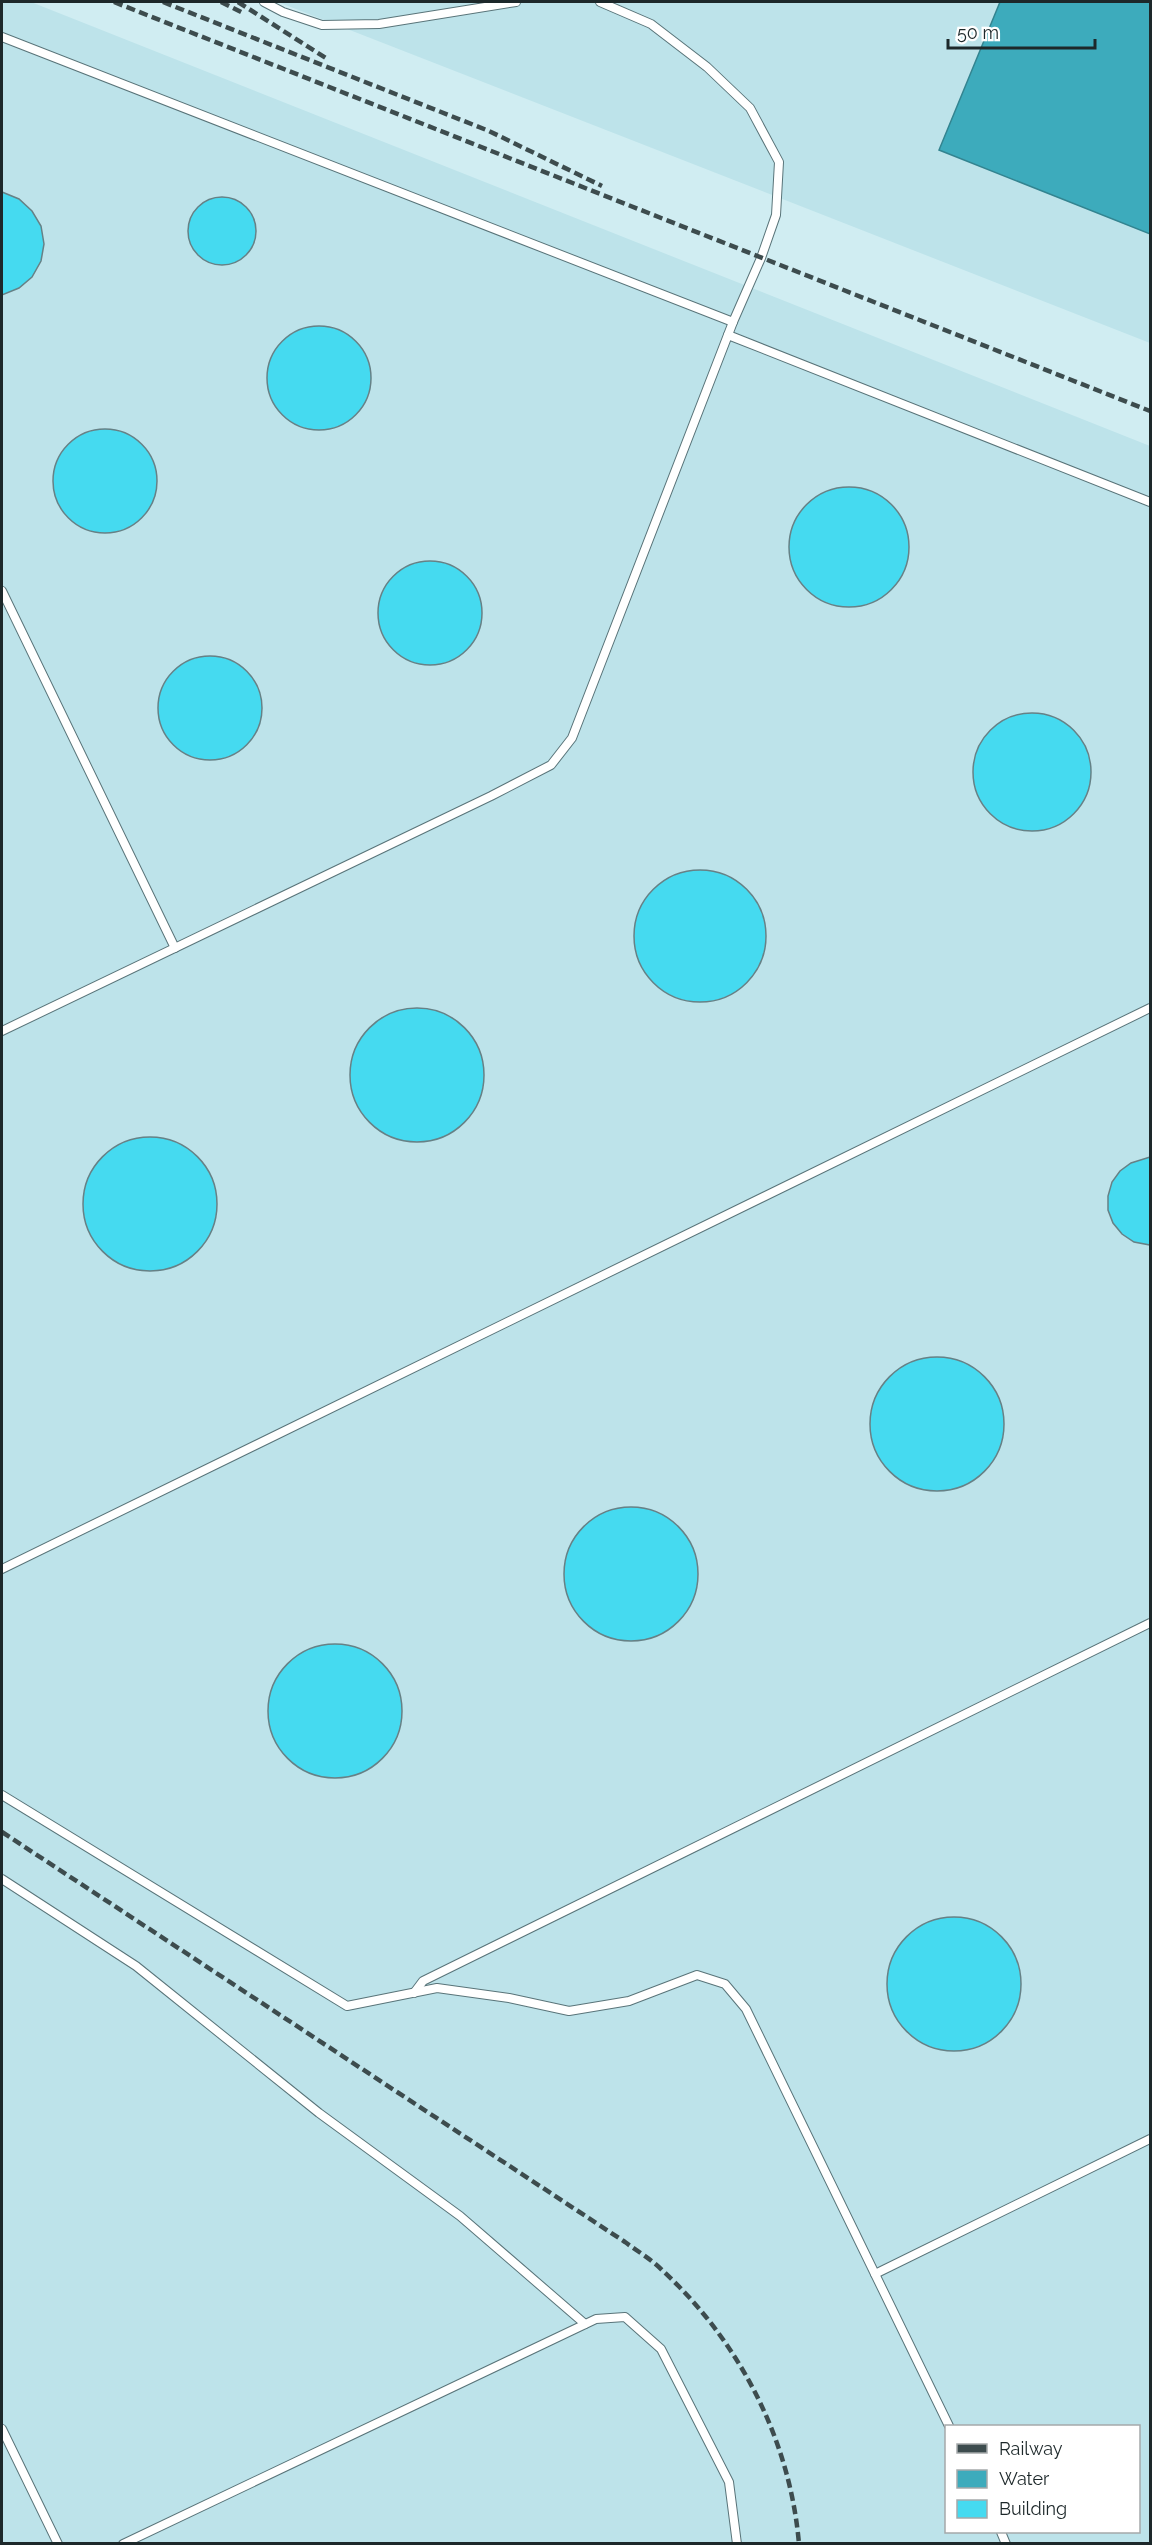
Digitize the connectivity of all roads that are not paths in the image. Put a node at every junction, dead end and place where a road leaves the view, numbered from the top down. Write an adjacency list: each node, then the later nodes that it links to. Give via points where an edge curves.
1 (264, 2): 2 (lane, via 322,25 379,24)
2 (516, 2)
3 (600, 2): 5 (lane, via 651,24 707,67 750,108 779,162 776,215 762,258)
4 (2, 37): 5 (lane)
5 (733, 322): 6 (lane)
6 (728, 335): 7 (lane); 9 (lane, via 572,738 551,765)
7 (1150, 502)
8 (2, 591): 9 (lane)
9 (175, 948): 11 (lane)
10 (1150, 1008): 12 (lane)
11 (2, 1031)
12 (2, 1569)
13 (1150, 1623): 16 (lane, via 423,1981)
14 (2, 1795): 16 (lane, via 347,2006)
15 (2, 1879): 19 (lane, via 136,1966 319,2113 460,2216)
16 (414, 1993): 18 (lane, via 437,1988 569,2011 629,2001 697,1976 725,1984 746,2009)
17 (1150, 2139): 18 (lane)
18 (875, 2274): 20 (lane)
19 (585, 2324): 23 (lane); 24 (lane, via 596,2319 625,2317 661,2349 729,2482)
20 (948, 2425)
21 (2, 2429): 22 (lane)
22 (58, 2544)
23 (123, 2544)
24 (737, 2544)

